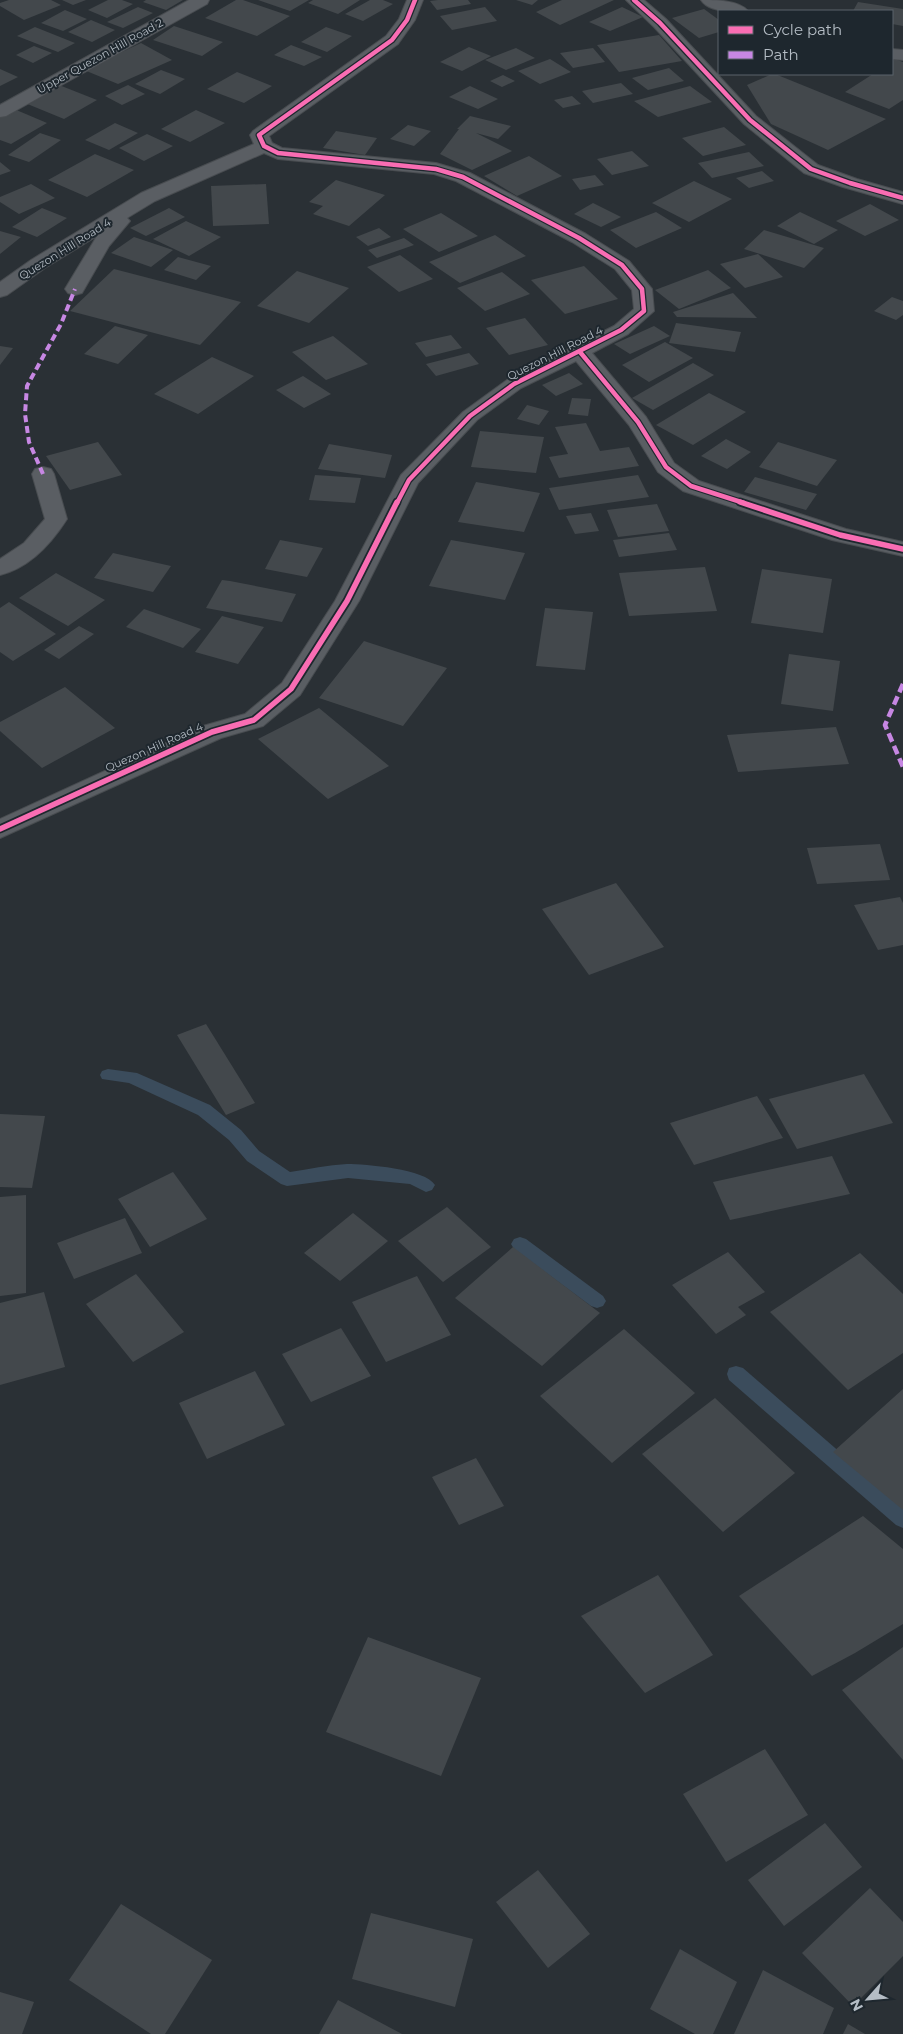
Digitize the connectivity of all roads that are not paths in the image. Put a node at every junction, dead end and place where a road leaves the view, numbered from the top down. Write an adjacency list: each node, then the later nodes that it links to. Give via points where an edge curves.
1 (201, 0): 6 (street, Upper Quezon Hill Road 2)
2 (415, 0): 7 (street, via 407,20 392,40 260,135)
3 (634, 0): 8 (street, via 660,23 750,120 811,169)
4 (710, 0): 5 (street)
5 (737, 10)
6 (0, 112)
7 (264, 146): 9 (street, Quezon Hill Road 4); 12 (street, Quezon Hill Road 4, via 278,154 429,168 463,177 622,265 642,290 644,311 621,330)
8 (903, 198)
9 (130, 208): 10 (street, Quezon Hill Road 4, via 101,244); 11 (street, Quezon Hill Road 4)
10 (75, 289)
11 (0, 291)
12 (580, 352): 14 (street, via 638,422 666,467 690,486 840,535); 16 (street, Quezon Hill Road 4, via 514,384 470,416 408,480 348,601 291,689 254,720 212,732)
13 (43, 474): 15 (street, via 56,519 47,534 15,561)
14 (903, 549)
15 (0, 568)
16 (0, 829)

